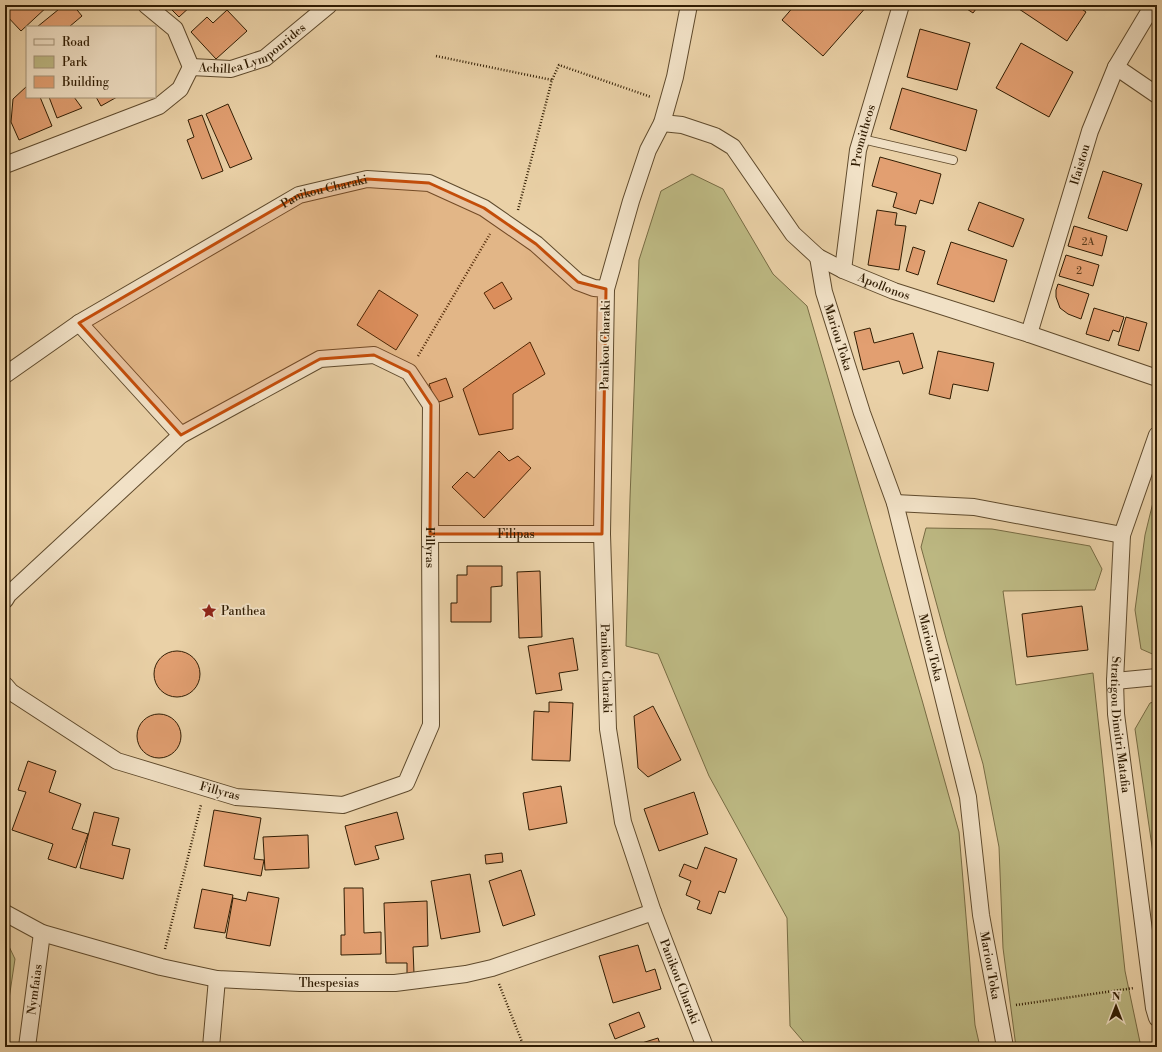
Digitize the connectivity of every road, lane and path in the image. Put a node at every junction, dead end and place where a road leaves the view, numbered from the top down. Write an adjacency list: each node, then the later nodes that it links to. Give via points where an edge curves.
1 (146, 5): 7 (street, via 175,29)
2 (329, 5): 7 (street, Achillea Lympourides, via 265,58 231,69)
3 (689, 5): 11 (street)
4 (901, 5): 13 (street, Promitheos)
5 (1153, 5): 8 (street, Ifaistou)
6 (436, 56): 9 (path)
7 (191, 67): 15 (street, Achillea Lympourides, via 180,89 159,106)
8 (1116, 67): 10 (street); 22 (street, Ifaistou, via 1090,131)
9 (552, 80): 11 (path, via 559,65); 17 (path)
10 (1157, 94)
11 (668, 103): 12 (street)
12 (662, 123): 18 (street, Apollonos, via 682,125 716,136 733,147 793,234); 20 (street, via 648,150)
13 (862, 139): 14 (lane); 19 (street, Promitheos, via 858,150)
14 (953, 160)
15 (5, 165)
16 (499, 218): 17 (street, Panikou Charaki); 21 (street, Panikou Charaki, via 484,208 429,183 367,179 298,195); 23 (path)
17 (513, 228): 20 (street, Panikou Charaki, via 536,244 578,282)
18 (818, 257): 19 (street, Apollonos); 28 (street, Mariou Toka, via 824,292 862,414)
19 (844, 270): 22 (street, Apollonos, via 894,291)
20 (606, 289): 30 (street, Panikou Charaki)
21 (79, 323): 24 (street, Panikou Charaki); 27 (street)
22 (1029, 334): 25 (street, Apollonos)
23 (409, 372): 27 (street, via 374,356 320,359); 29 (street, Fillyras, via 431,405)
24 (5, 375)
25 (1157, 378)
26 (1157, 434): 31 (street, Stratigou Dimitri Matafia)
27 (181, 435): 32 (street)
28 (895, 503): 31 (street, via 974,507); 44 (street, Mariou Toka, via 968,797 981,915)
29 (430, 534): 30 (street, Filipas); 36 (street, Fillyras, via 431,724 406,783 342,805 236,797)
30 (602, 534): 37 (street, Panikou Charaki, via 608,729 623,822)
31 (1122, 535): 34 (street, Stratigou Dimitri Matafia)
32 (5, 600)
33 (1157, 677): 34 (street)
34 (1115, 681): 43 (street, Stratigou Dimitri Matafia, via 1116,714)
35 (5, 685): 36 (street, Fillyras, via 11,692 117,761)
36 (206, 787): 40 (path)
37 (654, 912): 41 (street, Thespesias); 49 (street, Panikou Charaki)
38 (5, 913): 39 (street, Thespesias)
39 (42, 933): 40 (street, Thespesias); 46 (street, Nymfaias)
40 (161, 967): 42 (street, Thespesias)
41 (492, 968): 42 (street, Thespesias, via 395,983 300,983); 48 (path)
42 (217, 979): 47 (street)
43 (1151, 985): 44 (path); 45 (street, Stratigou Dimitri Matafia)
44 (998, 1008): 50 (street, Mariou Toka)
45 (1157, 1018)
46 (27, 1047)
47 (212, 1047)
48 (524, 1047)
49 (705, 1047)
50 (1005, 1047)

